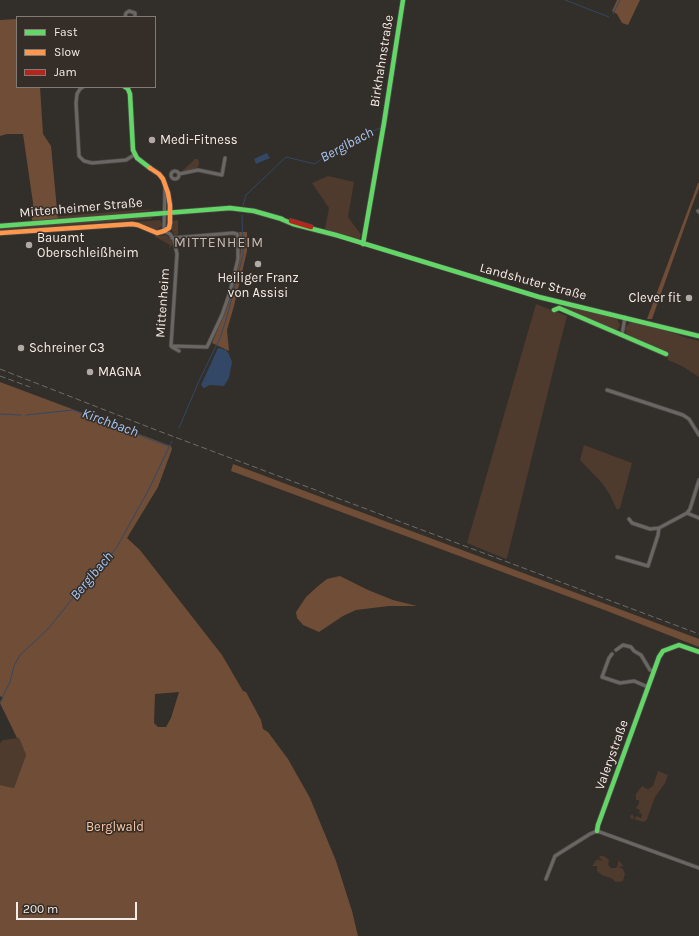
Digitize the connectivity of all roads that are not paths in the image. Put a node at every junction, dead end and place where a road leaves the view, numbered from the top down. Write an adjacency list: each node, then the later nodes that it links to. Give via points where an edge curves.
1 (403, 0): 17 (street, Birkhahnstraße)
2 (125, 16): 3 (street, via 129,11)
3 (136, 16)
4 (82, 88): 6 (street, via 77,94 76,103 79,156 84,161 92,163 126,160)
5 (127, 88): 6 (street, via 130,94)
6 (134, 155): 10 (street, via 159,174)
7 (225, 158): 8 (street, via 222,175 198,170)
8 (179, 174): 9 (street); 9 (street, via 177,171 173,172)
9 (173, 178): 10 (street)
10 (165, 183): 11 (street); 12 (street)
11 (164, 212): 12 (street, Mittenheimer Straße); 13 (street, Mittenheimer Straße); 14 (street)
12 (170, 212): 14 (street, via 170,225); 17 (street, via 235,208 254,211)
13 (0, 226)
14 (164, 231): 15 (street, Mittenheimer Straße, via 155,233 132,224); 16 (street)
15 (0, 233)
16 (172, 238): 22 (street, Mittenheim, via 178,254); 22 (street, Mittenheim, via 237,234 238,259 222,316 207,347)
17 (363, 244): 19 (street, Landshuter Straße, via 539,297)
18 (554, 310): 20 (street, via 558,308)
19 (625, 317): 20 (street); 21 (street, Landshuter Straße)
20 (622, 335): 24 (street)
21 (699, 336)
22 (171, 346): 23 (street, Mittenheim)
23 (179, 351)
24 (666, 354)
25 (606, 390): 26 (street, via 683,415 690,419)
26 (699, 435)
27 (699, 480): 28 (street)
28 (687, 513): 29 (street); 31 (street)
29 (699, 518)
30 (629, 519): 31 (street, via 632,523 650,529)
31 (658, 528): 32 (street, via 648,566)
32 (616, 557)
33 (616, 650): 36 (street, via 622,645 631,647 641,655 650,670)
34 (699, 652): 36 (street, Valerystraße, via 679,645 671,647 659,657)
35 (612, 654): 37 (street, via 602,677)
36 (654, 671): 37 (street, Valerystraße)
37 (648, 687): 38 (street, Valerystraße)
38 (597, 831): 39 (street); 40 (street, via 555,856)
39 (699, 868)
40 (546, 879)

